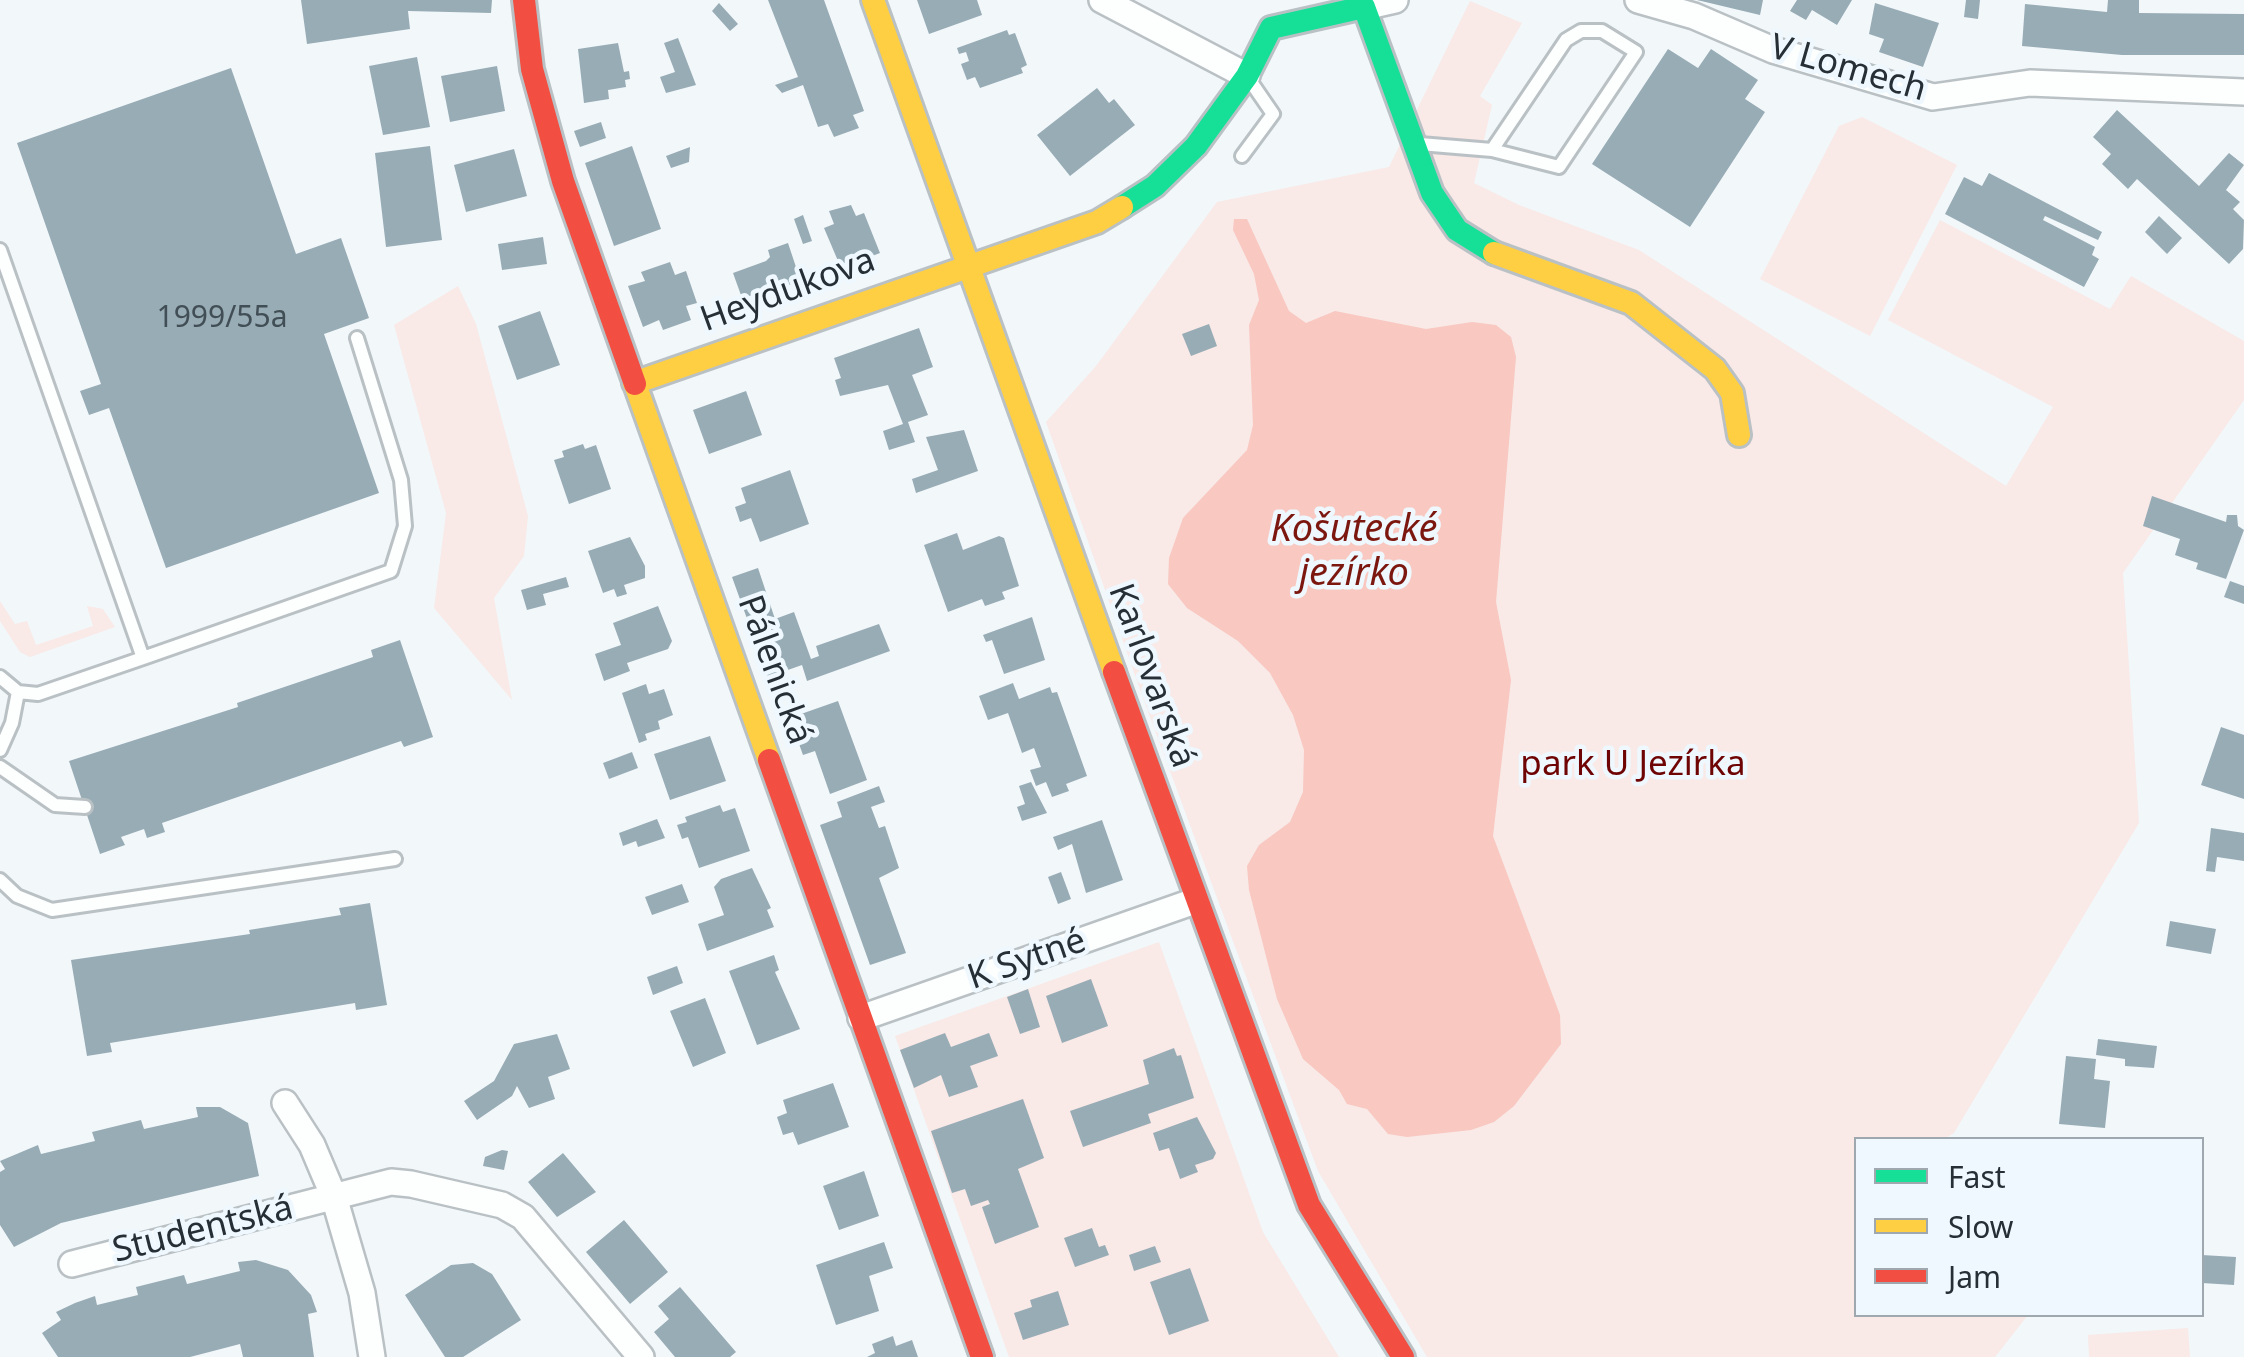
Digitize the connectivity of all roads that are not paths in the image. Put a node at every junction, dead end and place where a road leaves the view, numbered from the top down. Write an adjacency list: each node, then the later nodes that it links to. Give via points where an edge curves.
1 (524, 0): 15 (street, Pálenická, via 532,69 563,181)
2 (873, 0): 13 (street, Karlovarská)
3 (1102, 0): 7 (street)
4 (1395, 0): 6 (street)
5 (1638, 0): 8 (street, V Lomech, via 1773,50 1934,98 2030,84)
6 (1364, 6): 7 (street, Heydukova, via 1271,28); 9 (street)
7 (1247, 76): 11 (lane, via 1274,114); 13 (street, Heydukova, via 1196,146 1155,186 1097,222)
8 (2244, 92)
9 (1413, 144): 10 (lane); 16 (street, via 1456,230 1508,260 1631,303 1715,369 1732,393)
10 (1492, 150): 10 (lane, via 1566,40 1581,31 1602,31 1636,52 1559,168)
11 (1242, 156)
12 (0, 250): 17 (lane)
13 (966, 266): 15 (street, Heydukova); 25 (street, Karlovarská)
14 (357, 338): 17 (lane, via 401,480 405,526 391,572)
15 (634, 383): 26 (street, Pálenická)
16 (1739, 435)
17 (143, 658): 19 (lane, via 38,694)
18 (0, 676): 19 (lane)
19 (18, 692): 20 (lane)
20 (0, 750)
21 (0, 767): 22 (lane, via 55,805)
22 (85, 807)
23 (394, 860): 24 (lane, via 52,910)
24 (0, 880)
25 (1192, 902): 26 (street, K Sytné); 33 (street, Karlovarská, via 1310,1204)
26 (861, 1018): 32 (street, Pálenická)
27 (285, 1102): 28 (street, Studentská)
28 (334, 1197): 29 (street, Studentská); 30 (street, Studentská, via 362,1293); 31 (street, via 391,1182 502,1204 523,1217)
29 (72, 1264)
30 (372, 1357)
31 (640, 1357)
32 (982, 1357)
33 (1403, 1357)

